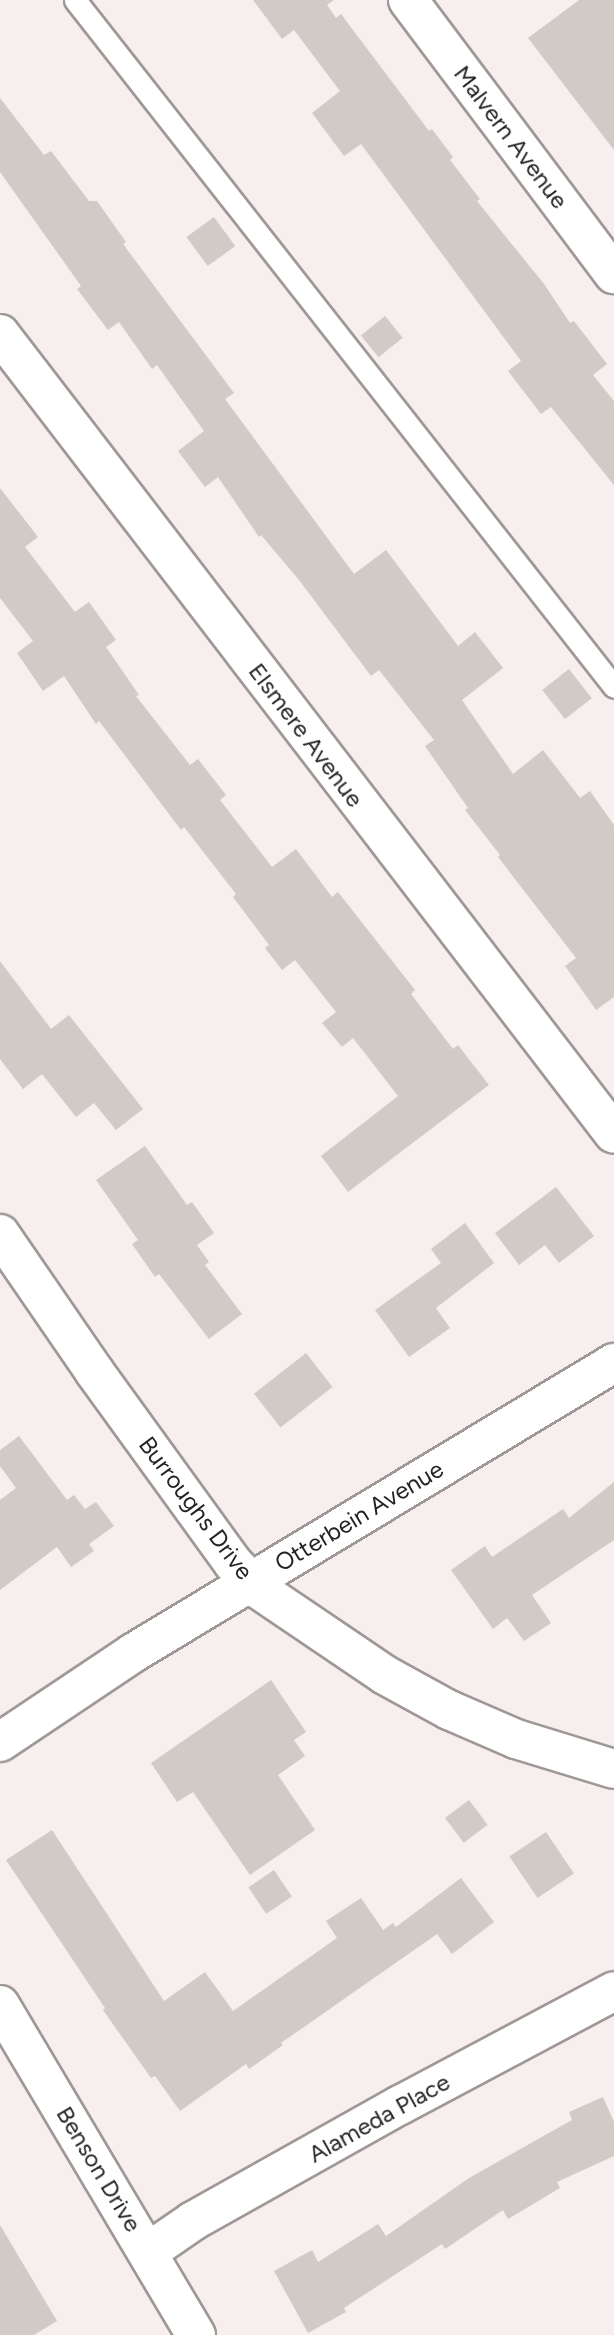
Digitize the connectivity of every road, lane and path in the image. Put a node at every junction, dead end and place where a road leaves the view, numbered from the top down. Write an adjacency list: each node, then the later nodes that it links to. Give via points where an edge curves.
1 (75, 0): 5 (lane)
2 (408, 0): 3 (street, Malvern Avenue)
3 (614, 274)
4 (0, 334): 6 (street, Elsmere Avenue)
5 (614, 687)
6 (614, 1134)
7 (0, 1234): 9 (street, Burroughs Drive, via 102,1382 233,1563)
8 (614, 1363): 9 (street, Otterbein Avenue)
9 (251, 1581): 10 (street, Otterbein Avenue); 11 (street, Burroughs Drive, via 385,1675 449,1710 526,1743)
10 (0, 1742)
11 (614, 1769)
12 (614, 1992): 14 (street, Alameda Place, via 400,2105 193,2221)
13 (0, 2005): 14 (street, Benson Drive)
14 (148, 2252): 15 (street, Benson Drive)
15 (196, 2335)

